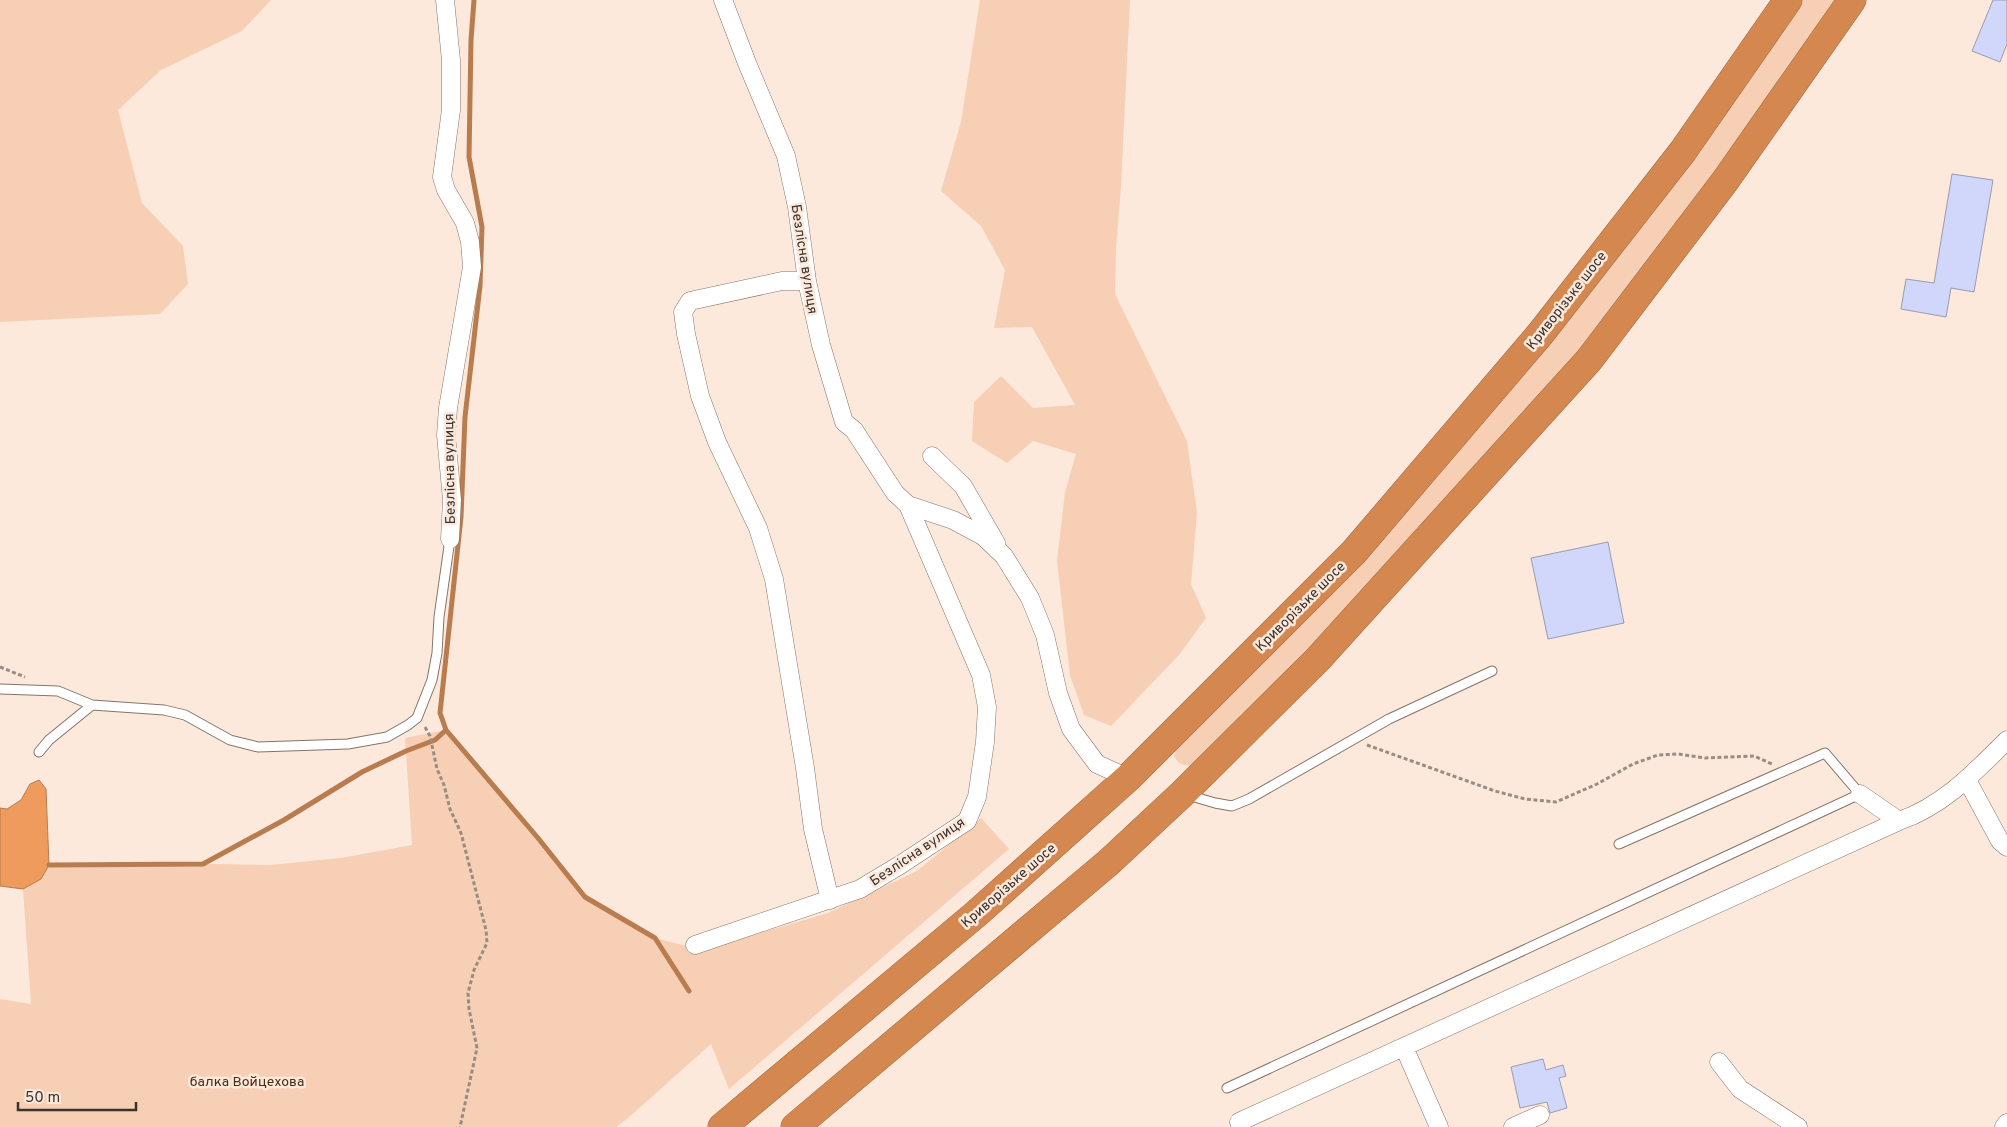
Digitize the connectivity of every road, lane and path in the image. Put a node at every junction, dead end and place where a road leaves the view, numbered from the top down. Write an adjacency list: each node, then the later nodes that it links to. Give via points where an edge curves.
1 (445, 0): 8 (street, Безлісна вулиця, via 451,60 451,110 442,177 465,223 472,267 447,417 452,500)
2 (723, 0): 5 (street, Безлісна вулиця, via 786,156)
3 (1788, 0): 18 (highway, Криворізьке шосе, via 1683,151 1541,333 1354,552)
4 (1852, 0): 20 (highway, via 1725,181 1589,360 1318,659)
5 (807, 281): 7 (street, Безлісна вулиця, via 821,345 844,422 854,430 895,493); 25 (street, via 782,280 690,301 683,312 700,396 717,442 758,528 774,579 813,829)
6 (932, 456): 9 (street, via 963,486)
7 (908, 505): 9 (street, Безлісна вулиця, via 953,520 983,536); 25 (street, Безлісна вулиця, via 981,676 987,706 977,797 967,821 860,889)
8 (450, 539): 13 (lane, Безлісна вулиця, via 437,653 432,680)
9 (1004, 556): 18 (street, Безлісна вулиця, via 1030,598 1045,635 1058,693 1071,729 1097,764)
10 (1492, 671): 15 (lane, via 1389,719)
11 (0, 689): 12 (lane, via 58,691)
12 (92, 705): 13 (lane, via 164,710 185,715 230,740 258,747 348,744 387,737); 16 (lane)
13 (417, 718): 33 (path, via 430,736 437,769 467,851 486,930 487,943 474,970 468,993 477,1048)
14 (2007, 740): 19 (street)
15 (1339, 747): 17 (path, via 1363,744 1495,791 1525,800 1556,802 1632,764 1658,755 1705,758 1754,756); 20 (lane, via 1232,806)
16 (39, 752)
17 (1784, 770): 21 (lane, via 1825,753); 23 (lane)
18 (1128, 778): 34 (highway, Криворізьке шосе, via 976,914)
19 (1967, 780): 22 (street, via 1919,814); 24 (street, via 2000,841)
20 (1183, 793): 35 (highway, via 1109,862)
21 (1860, 794): 22 (street); 29 (lane)
22 (1899, 821): 27 (street)
23 (1619, 844)
24 (2007, 847)
25 (830, 900): 26 (street, Безлісна вулиця)
26 (695, 945)
27 (1404, 1048): 31 (street); 36 (street)
28 (1719, 1062): 38 (street, via 1740,1089)
29 (1226, 1088)
30 (1540, 1115): 37 (street)
31 (1239, 1122)
32 (2007, 1123): 39 (street)
33 (460, 1127)
34 (722, 1127)
35 (795, 1127)
36 (1439, 1127)
37 (1513, 1127)
38 (1798, 1127)
39 (2004, 1127)

